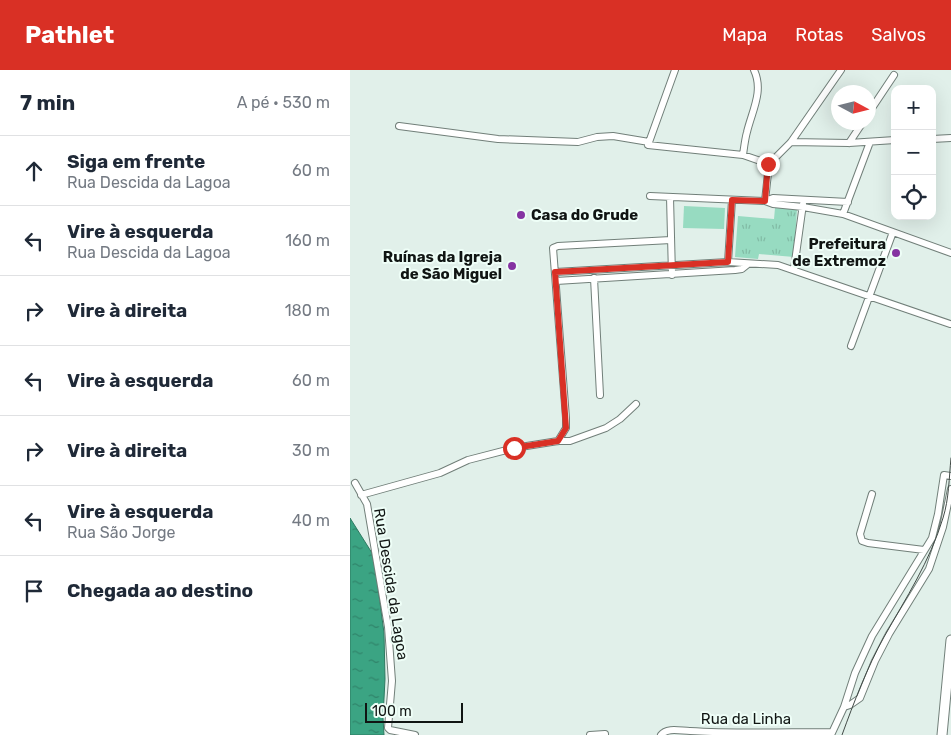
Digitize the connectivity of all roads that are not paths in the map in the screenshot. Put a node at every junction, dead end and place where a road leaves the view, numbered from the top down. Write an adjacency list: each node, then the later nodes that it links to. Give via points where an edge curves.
1 (674, 70): 11 (street)
2 (754, 70): 15 (street, via 758,78 758,94)
3 (841, 70): 12 (street)
4 (894, 75): 5 (street)
5 (876, 102)
6 (399, 126): 11 (street, via 498,139 578,142 613,136)
7 (858, 130): 14 (street)
8 (951, 138): 9 (street)
9 (936, 139)
10 (891, 140): 13 (street)
11 (649, 142): 15 (street, via 648,145)
12 (791, 142): 14 (street); 16 (street)
13 (870, 142): 14 (street); 21 (street)
14 (849, 143)
15 (743, 155): 16 (street)
16 (768, 164): 20 (street)
17 (650, 196): 18 (street)
18 (670, 197): 19 (street); 25 (street)
19 (732, 200): 20 (street); 27 (street)
20 (765, 201): 22 (street)
21 (848, 202): 22 (street); 23 (street)
22 (803, 204): 23 (street); 30 (street)
23 (843, 214): 24 (street)
24 (893, 232): 26 (street); 35 (street)
25 (671, 240): 28 (street); 31 (street, via 558,246 553,250)
26 (951, 253)
27 (728, 262): 28 (street); 29 (street)
28 (672, 265): 31 (street); 32 (street)
29 (747, 265): 30 (street, via 773,264); 32 (street, via 735,270)
30 (794, 269): 35 (street)
31 (555, 272): 34 (street)
32 (672, 275): 33 (street)
33 (594, 278): 34 (street); 38 (street)
34 (556, 280): 40 (street, via 566,418 566,428)
35 (869, 296): 36 (street); 37 (street)
36 (950, 324)
37 (851, 346)
38 (600, 395)
39 (636, 404): 40 (street, Rua Descida da Lagoa, via 606,428 570,441)
40 (558, 441): 45 (street, Rua Descida da Lagoa, via 468,460 440,473)
41 (951, 476): 46 (street, via 944,475 936,527)
42 (355, 483): 45 (street)
43 (951, 489): 48 (street, via 929,569 889,634 860,698)
44 (872, 494): 46 (street, via 860,534 862,541)
45 (361, 495): 52 (street, Rua Descida da Lagoa, via 367,504 388,627 392,681 388,724 390,730)
46 (924, 550): 48 (street, via 872,636)
47 (951, 640): 49 (main road)
48 (844, 707): 50 (street)
49 (947, 718): 56 (main road)
50 (832, 733): 55 (street, Rua da Linha, via 673,730)
51 (605, 734): 54 (street)
52 (415, 735)
53 (590, 735): 54 (street)
54 (598, 735)
55 (661, 735)
56 (942, 735)

